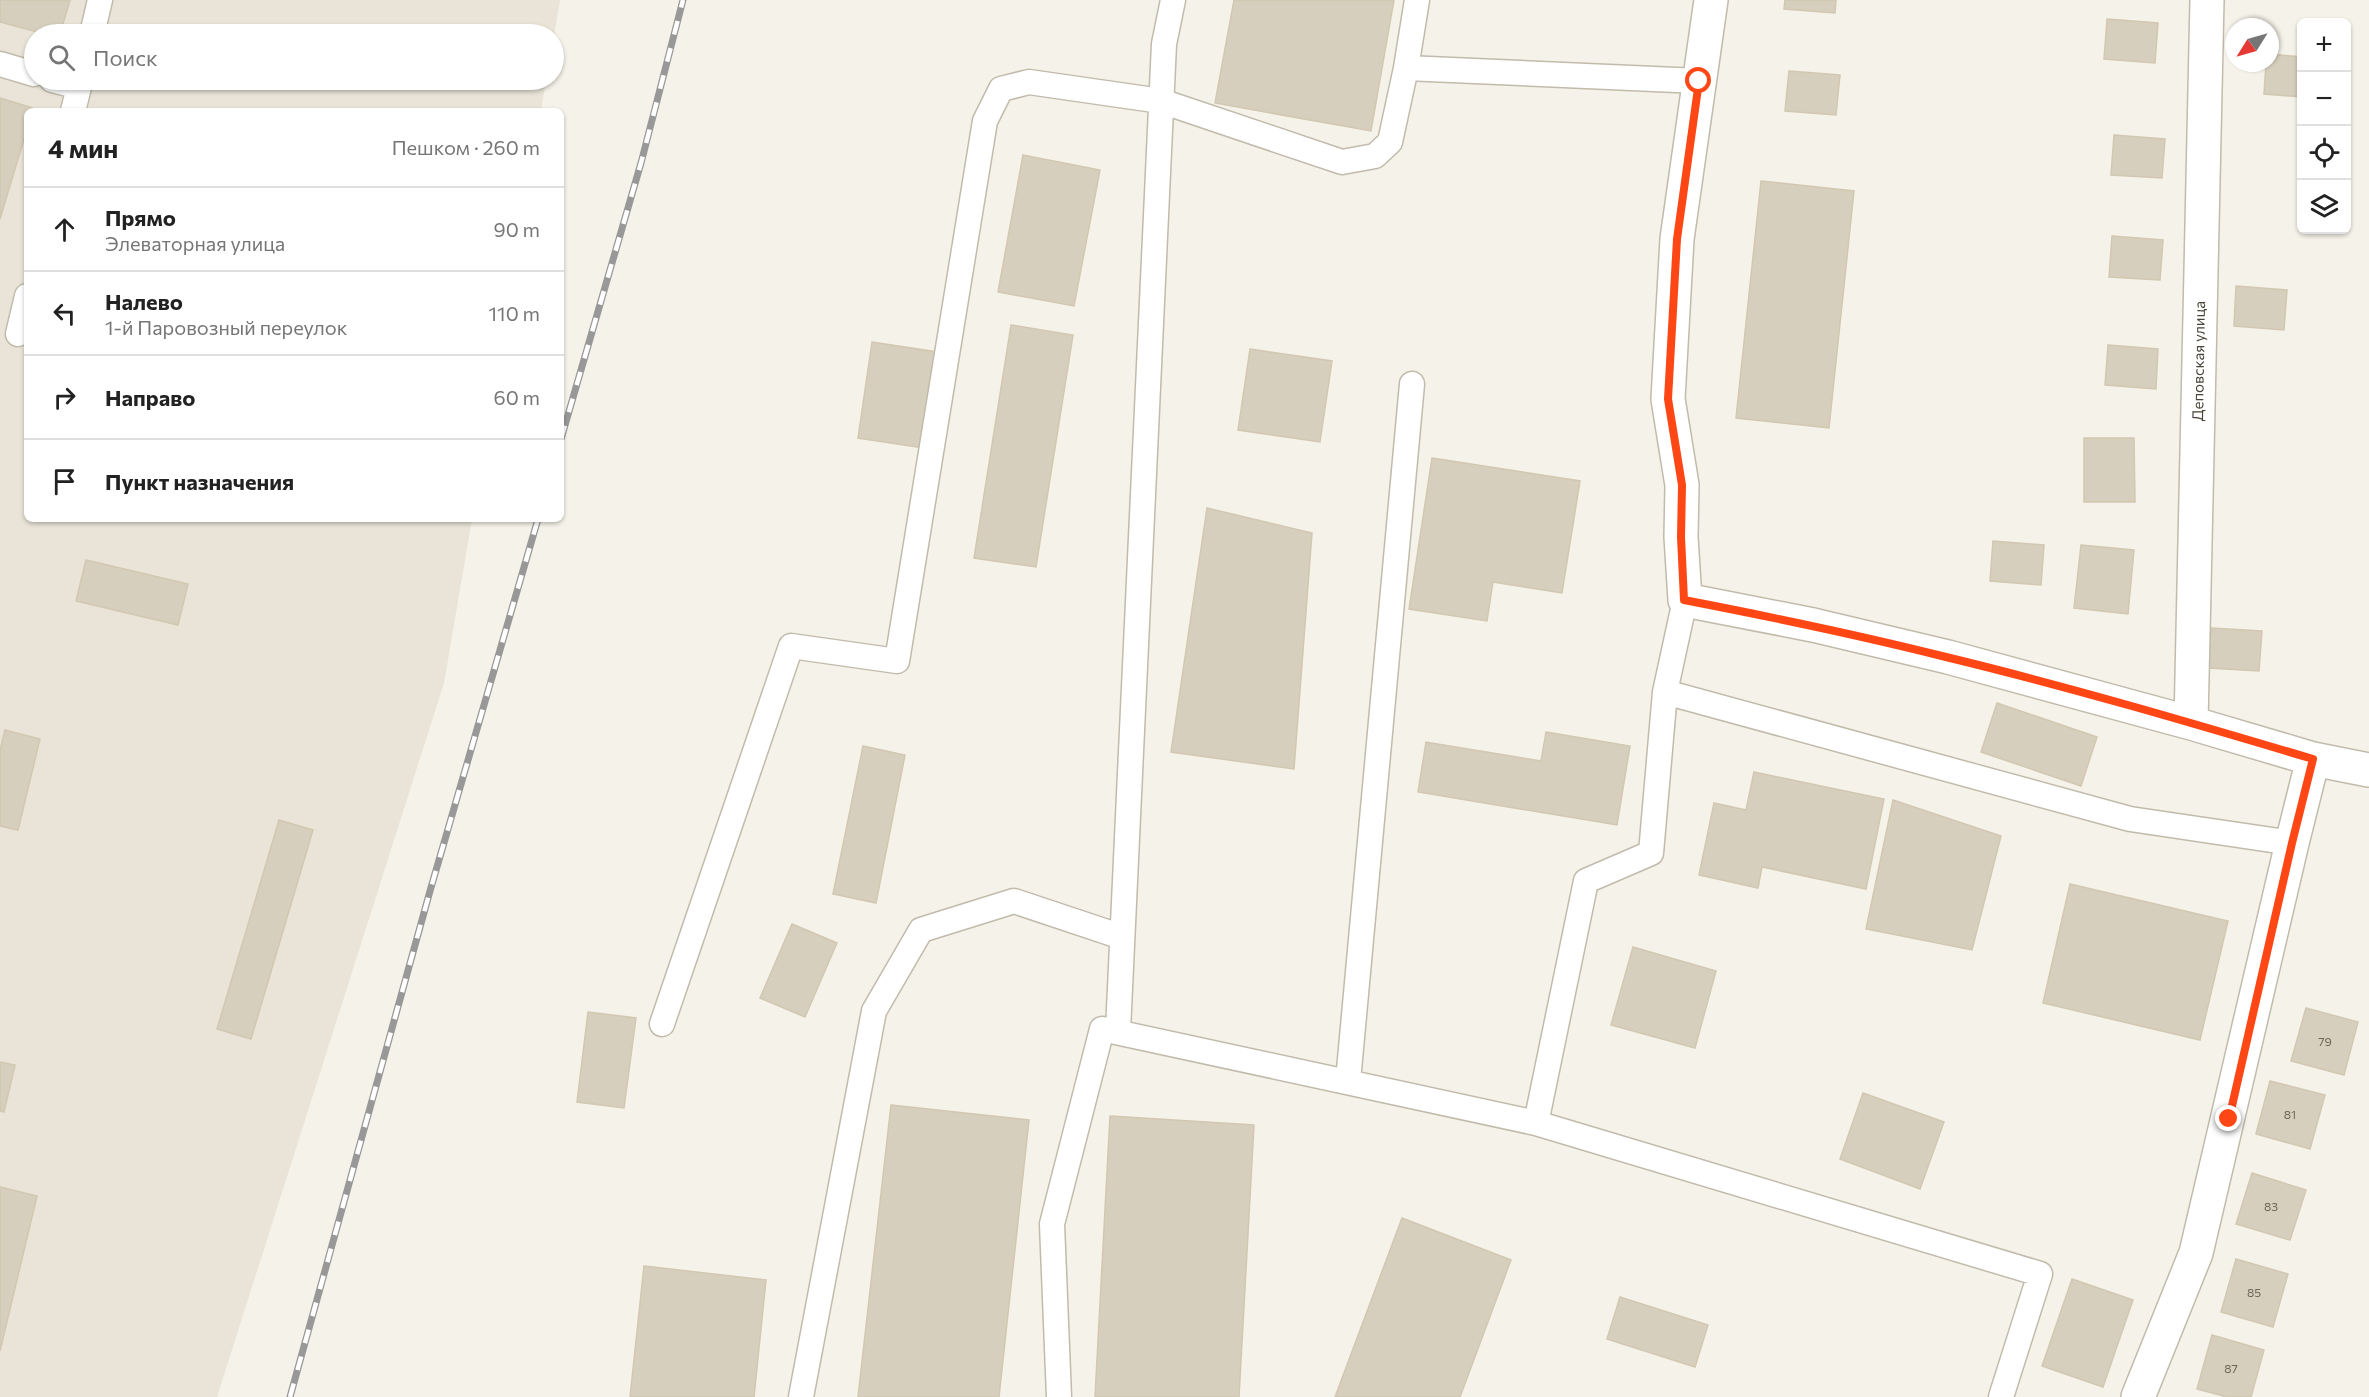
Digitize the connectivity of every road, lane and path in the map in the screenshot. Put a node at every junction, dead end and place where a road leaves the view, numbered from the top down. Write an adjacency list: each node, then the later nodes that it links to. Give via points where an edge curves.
1 (100, 0): 6 (lane)
2 (1173, 0): 12 (lane, via 1164,44)
3 (1417, 0): 8 (lane)
4 (1711, 0): 10 (street)
5 (2207, 0): 19 (street, Деповская улица)
6 (94, 24)
7 (0, 64): 9 (lane)
8 (1406, 68): 10 (lane); 12 (lane, via 1390,141 1375,156 1342,162)
9 (24, 71)
10 (1699, 81): 17 (street, via 1677,239 1668,399 1682,485)
11 (78, 90): 13 (lane)
12 (1161, 101): 23 (lane); 24 (lane, via 1029,82 1001,89 985,121 897,661 791,646)
13 (74, 108)
14 (24, 309): 15 (lane)
15 (18, 334)
16 (1412, 384): 26 (lane)
17 (1684, 600): 18 (lane); 19 (street, via 1948,657)
18 (1665, 692): 22 (lane, via 2130,819); 27 (lane, via 1651,853 1586,881)
19 (2191, 723): 20 (street)
20 (2313, 759): 21 (street); 22 (street)
21 (2369, 770)
22 (2292, 843): 28 (street, via 2196,1253)
23 (1122, 937): 25 (lane); 29 (lane, via 1014,901 921,930 874,1011)
24 (662, 1024)
25 (1118, 1031): 26 (lane); 30 (lane, via 1102,1029 1052,1224)
26 (1348, 1081): 27 (lane)
27 (1536, 1123): 31 (lane, via 2040,1274)
28 (2141, 1396)
29 (801, 1397)
30 (1059, 1397)
31 (2001, 1397)

